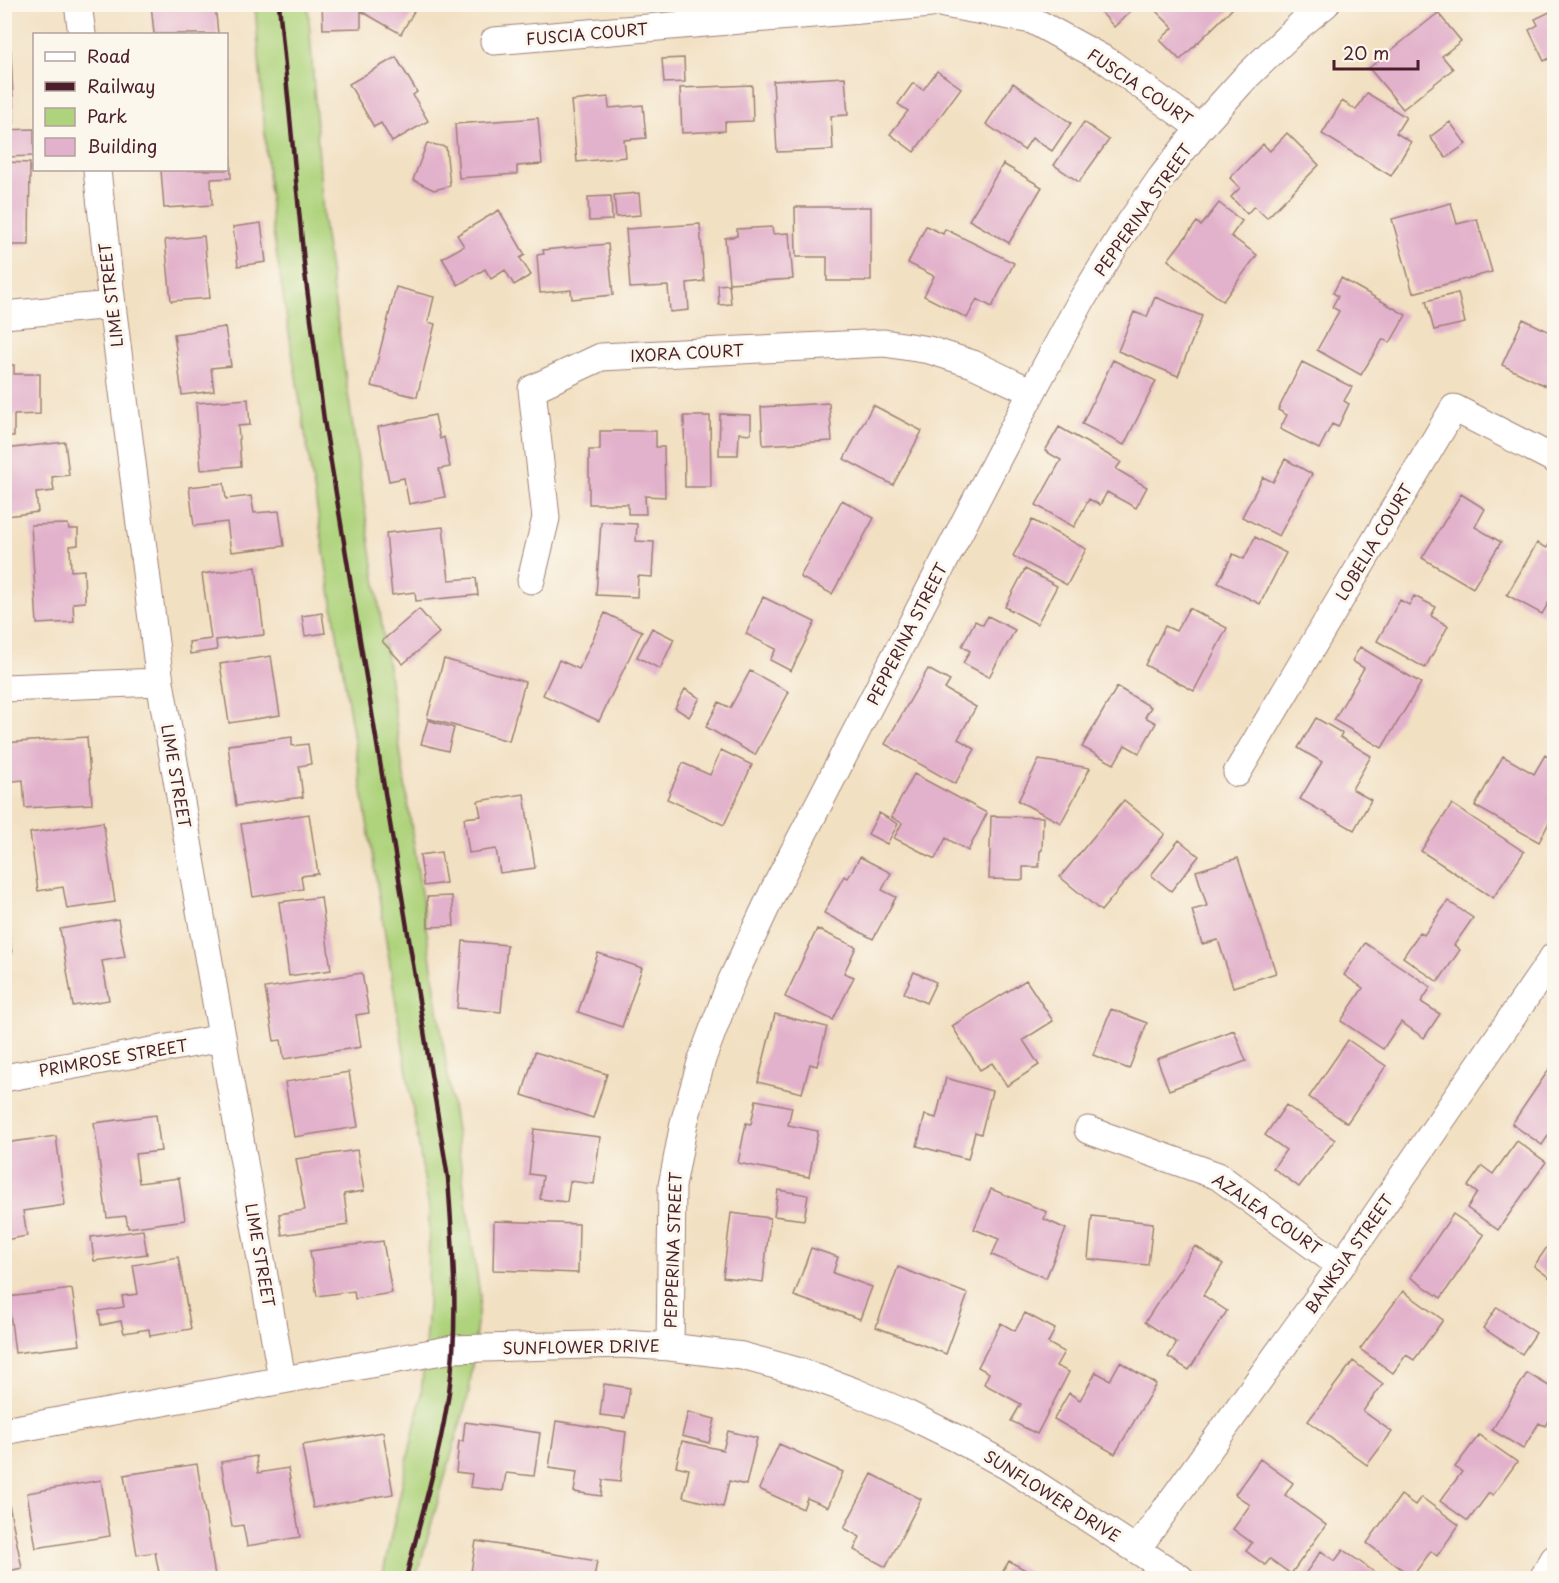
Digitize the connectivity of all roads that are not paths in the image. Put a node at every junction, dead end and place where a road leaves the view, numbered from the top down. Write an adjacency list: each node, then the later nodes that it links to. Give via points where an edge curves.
1 (78, 4): 5 (street)
2 (931, 4): 6 (street, FUSCIA COURT)
3 (944, 4): 7 (street, FUSCIA COURT, via 1032,20 1109,62)
4 (1326, 4): 7 (street, PEPPERINA STREET, via 1244,79)
5 (82, 33)
6 (494, 41)
7 (1200, 128): 11 (street, PEPPERINA STREET, via 1123,233)
8 (97, 171): 9 (street, LIME STREET)
9 (112, 305): 10 (street); 14 (street, LIME STREET)
10 (4, 315)
11 (1032, 392): 13 (street, IXORA COURT, via 973,364 929,350 884,343 601,357 532,389 546,518); 22 (street, PEPPERINA STREET, via 774,890 731,982 699,1070 672,1186)
12 (1554, 459): 16 (street, LOBELIA COURT, via 1454,408)
13 (531, 580)
14 (160, 682): 15 (street); 18 (street, LIME STREET)
15 (4, 688)
16 (1237, 773)
17 (1554, 956): 21 (street, BANKSIA STREET)
18 (222, 1038): 19 (street, PRIMROSE STREET); 23 (street, LIME STREET)
19 (4, 1078)
20 (1088, 1130): 21 (street, AZALEA COURT, via 1218,1176)
21 (1341, 1266): 25 (street, BANKSIA STREET)
22 (670, 1347): 23 (street, SUNFLOWER DRIVE, via 623,1344 453,1349); 25 (street, SUNFLOWER DRIVE, via 742,1356 797,1371 896,1409 1009,1467)
23 (282, 1379): 24 (street, SUNFLOWER DRIVE)
24 (4, 1431)
25 (1137, 1549): 27 (street, SUNFLOWER DRIVE)
26 (1554, 1559): 28 (street)
27 (1180, 1578)
28 (1543, 1578)

